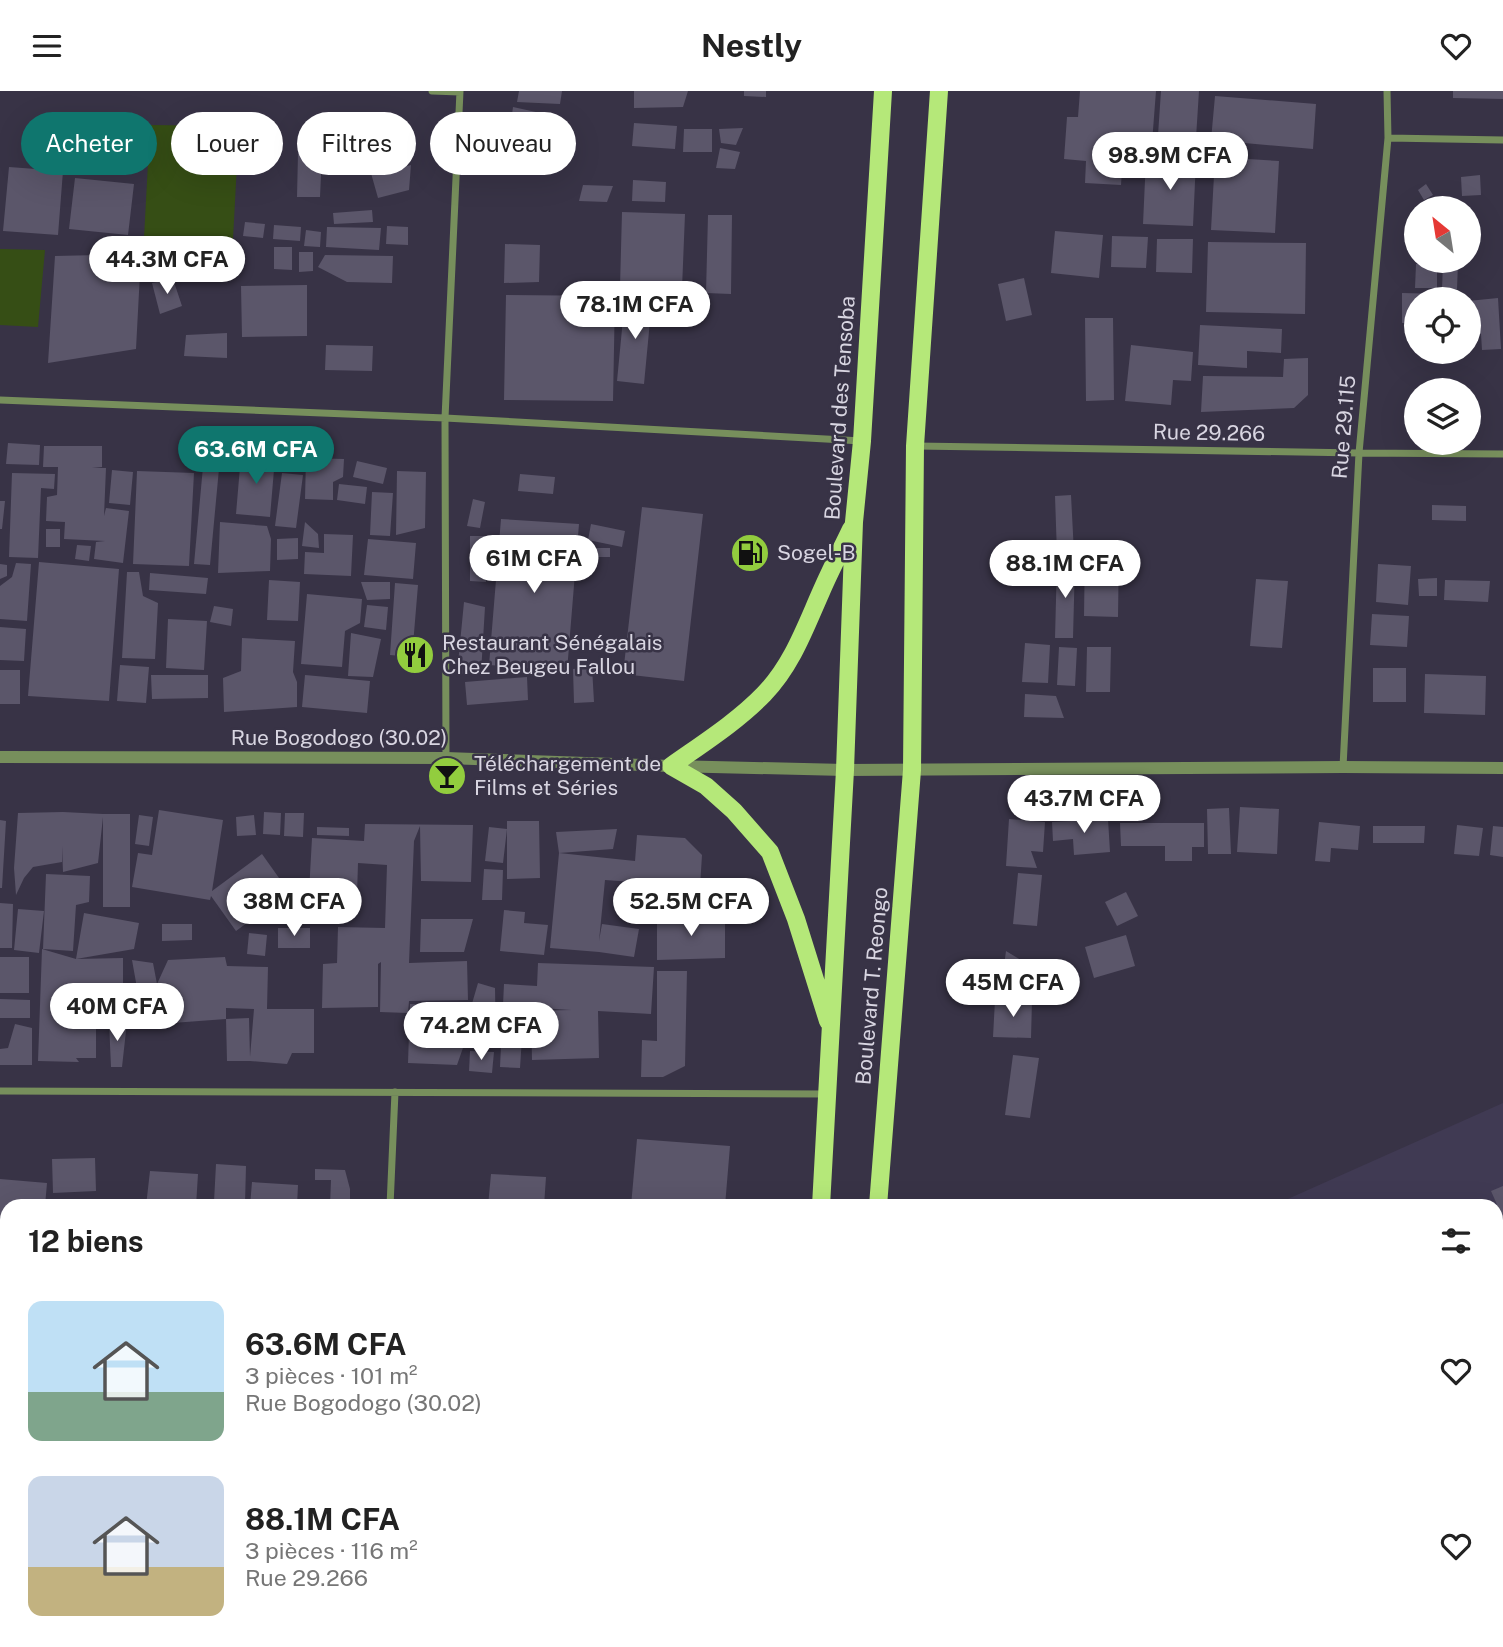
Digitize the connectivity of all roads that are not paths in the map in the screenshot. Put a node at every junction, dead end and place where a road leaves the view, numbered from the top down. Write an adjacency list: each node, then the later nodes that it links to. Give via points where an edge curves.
1 (432, 91): 5 (street)
2 (883, 91): 10 (main road, Boulevard des Tensoba)
3 (939, 91): 11 (main road)
4 (1387, 91): 6 (street, Rue 29.115)
5 (460, 92): 9 (street)
6 (1388, 138): 7 (street); 12 (street, Rue 29.115)
7 (1503, 140)
8 (0, 400): 9 (street)
9 (445, 418): 10 (street); 16 (street)
10 (862, 441): 14 (main road, Boulevard des Tensoba)
11 (915, 446): 12 (street, Rue 29.266); 21 (main road)
12 (1359, 453): 13 (street, Rue 29.266); 18 (street, Rue 29.115)
13 (1503, 454)
14 (854, 522): 17 (main road, via 782,673 763,695); 20 (main road, Boulevard des Tensoba)
15 (0, 757): 16 (street, Rue Bogodogo (30.02))
16 (446, 758): 17 (street, Rue Bogodogo (30.02))
17 (671, 766): 20 (street, Rue Bogodogo (30.02)); 22 (main road, via 706,786 770,852)
18 (1343, 767): 19 (street, Rue Bogodogo (30.02)); 21 (street, Rue Bogodogo (30.02))
19 (1503, 768)
20 (845, 770): 21 (street, Rue Bogodogo (30.02)); 22 (main road, Boulevard T. Reongo)
21 (912, 770): 28 (main road, Boulevard T. Reongo)
22 (831, 1031): 25 (main road, Boulevard T. Reongo)
23 (0, 1091): 24 (street)
24 (395, 1092): 25 (street); 26 (street)
25 (828, 1094): 27 (main road, Boulevard T. Reongo)
26 (390, 1199)
27 (821, 1199)
28 (879, 1199)

